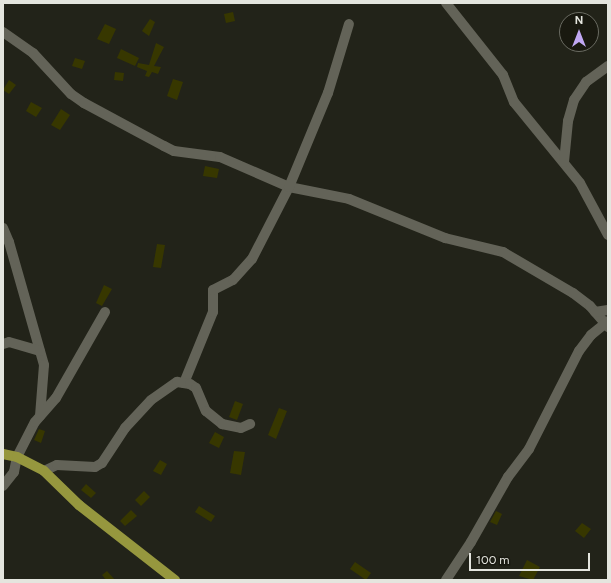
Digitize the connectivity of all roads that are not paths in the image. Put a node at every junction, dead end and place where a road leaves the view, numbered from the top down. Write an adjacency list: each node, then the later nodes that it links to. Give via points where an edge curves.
1 (446, 3): 5 (street, via 503,75 514,102)
2 (349, 24): 6 (street, via 328,93)
3 (3, 32): 6 (street, via 33,53 71,94 84,103 174,151 220,157)
4 (608, 66): 5 (street, via 586,82 574,100 568,121)
5 (564, 162): 8 (street, via 580,183)
6 (289, 187): 11 (street, via 349,199 445,238 503,252 573,293); 15 (street, via 252,259 233,280 213,290 213,312)
7 (3, 228): 14 (street)
8 (608, 235)
9 (608, 310): 11 (street)
10 (105, 312): 16 (street, via 56,398)
11 (595, 312): 12 (street)
12 (607, 324): 23 (street, via 591,335 580,351 529,449 508,477)
13 (3, 344): 14 (street, via 9,342)
14 (40, 351): 16 (street, via 44,372)
15 (184, 384): 17 (street, via 196,388 212,418 233,427); 20 (street, via 177,382 151,400 125,428 102,463 94,467 57,465)
16 (40, 416): 19 (street)
17 (250, 424)
18 (3, 454): 19 (main road)
19 (17, 457): 20 (main road); 21 (street, via 14,472)
20 (44, 471): 22 (main road, via 79,504)
21 (3, 486)
22 (175, 580)
23 (446, 580)

